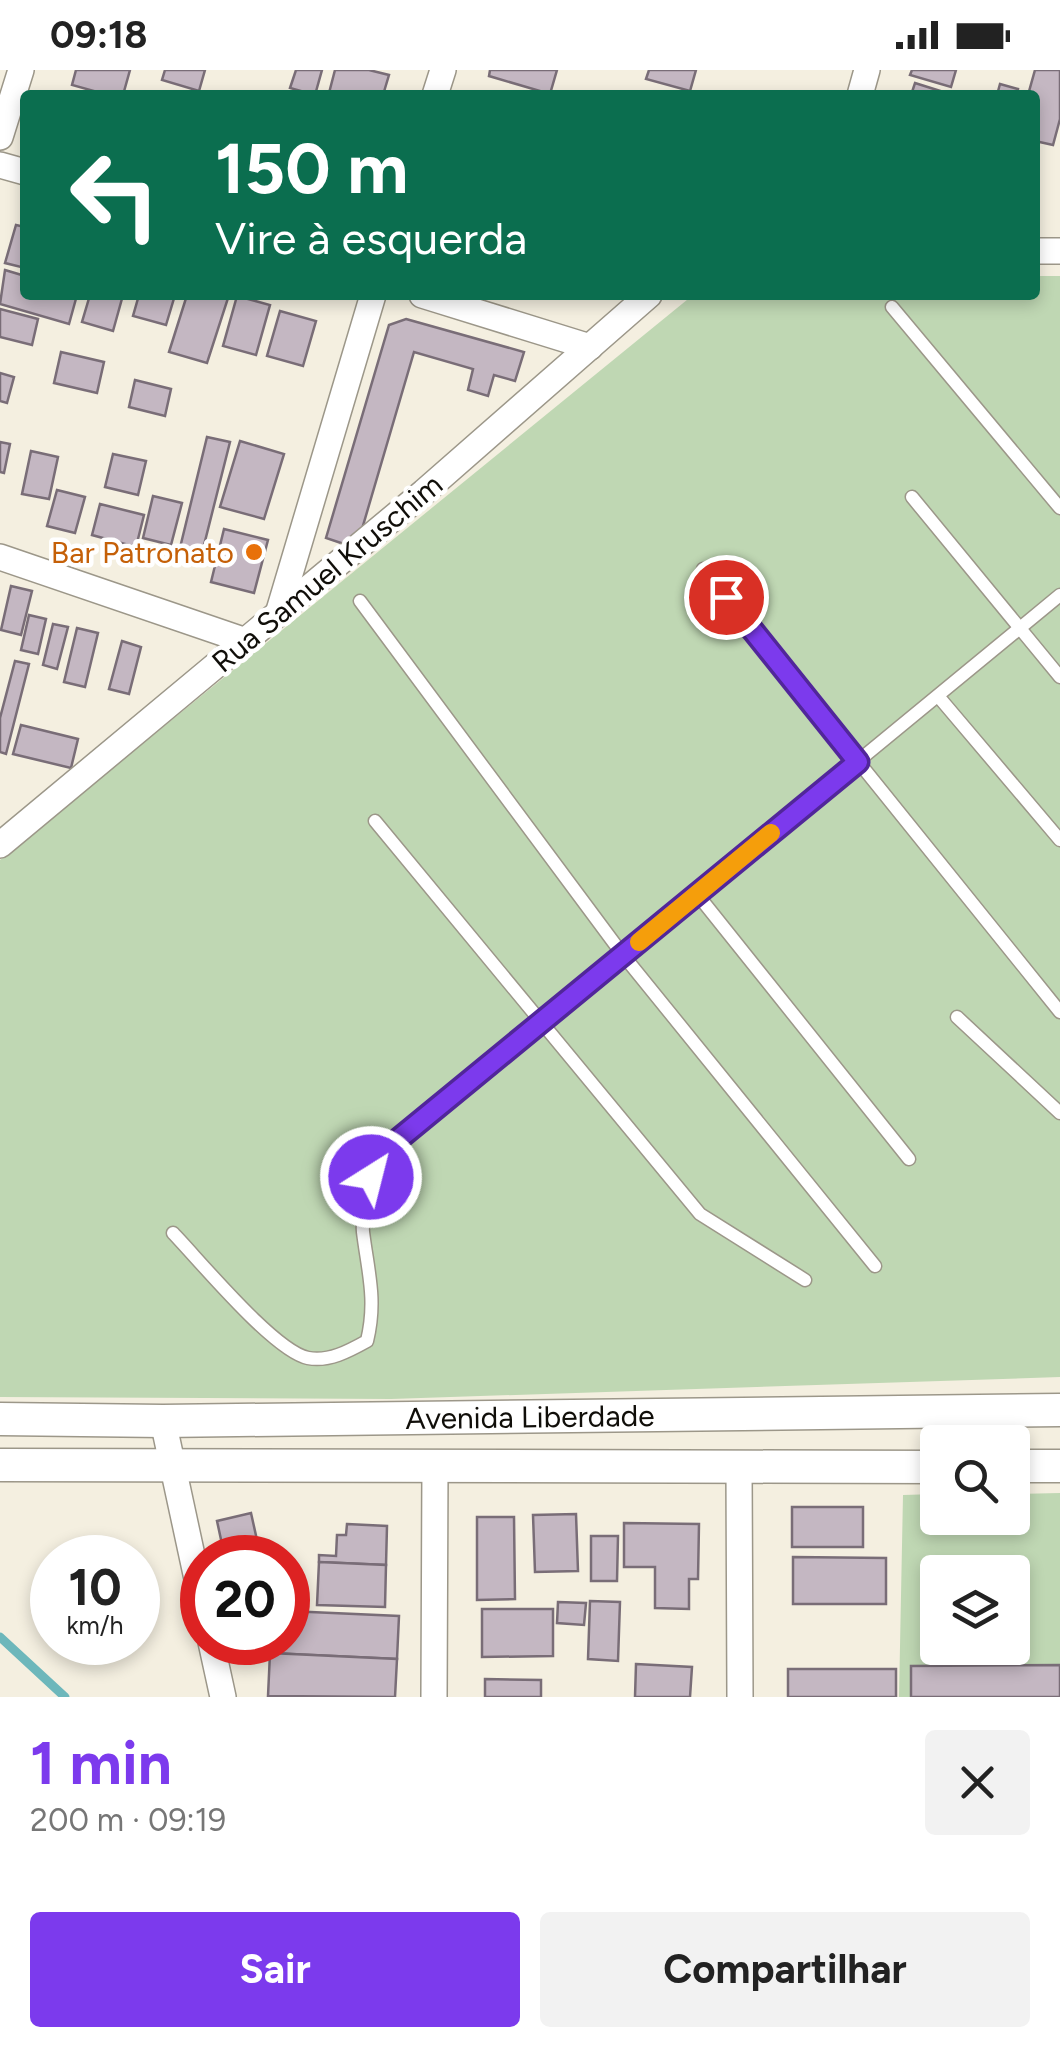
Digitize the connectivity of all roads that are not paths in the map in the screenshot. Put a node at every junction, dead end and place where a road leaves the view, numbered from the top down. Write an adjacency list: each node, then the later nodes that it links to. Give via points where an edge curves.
1 (21, 70): 2 (street)
2 (0, 137)
3 (372, 300): 14 (street)
4 (438, 300): 7 (street)
5 (643, 300): 7 (street, Rua Samuel Kruschim)
6 (892, 307): 9 (lane)
7 (590, 347): 14 (street, Rua Samuel Kruschim)
8 (912, 496): 15 (lane)
9 (1060, 508)
10 (0, 557): 16 (street)
11 (704, 570): 19 (lane)
12 (1060, 595): 15 (lane)
13 (360, 602): 24 (lane)
14 (278, 614): 16 (street, Rua Samuel Kruschim)
15 (1020, 628): 17 (lane); 18 (lane)
16 (246, 641): 22 (street, Rua Samuel Kruschim)
17 (1060, 677)
18 (938, 696): 19 (lane); 21 (lane)
19 (858, 762): 23 (lane); 25 (lane)
20 (375, 822): 27 (lane)
21 (1060, 840)
22 (0, 845)
23 (698, 894): 24 (lane); 29 (lane)
24 (623, 955): 27 (lane); 31 (lane)
25 (1060, 1012)
26 (957, 1017): 28 (lane)
27 (541, 1022): 30 (lane, via 378,1156 364,1198 373,1315 366,1341 340,1355 308,1358 280,1344); 32 (lane, via 700,1214)
28 (1060, 1113)
29 (908, 1159)
30 (173, 1233)
31 (874, 1266)
32 (806, 1280)
33 (1060, 1410): 35 (street, Avenida Liberdade)
34 (0, 1419): 35 (street, Avenida Liberdade)
35 (163, 1421): 37 (street)
36 (0, 1465): 37 (street, Avenida Liberdade)
37 (173, 1466): 38 (street, Avenida Liberdade); 43 (street)
38 (435, 1466): 39 (street, Avenida Liberdade); 46 (street)
39 (739, 1466): 42 (street, Avenida Liberdade); 47 (street)
40 (1030, 1466): 41 (street)
41 (1060, 1466)
42 (920, 1467)
43 (188, 1535)
44 (217, 1665): 45 (street)
45 (223, 1697)
46 (434, 1697)
47 (740, 1697)

